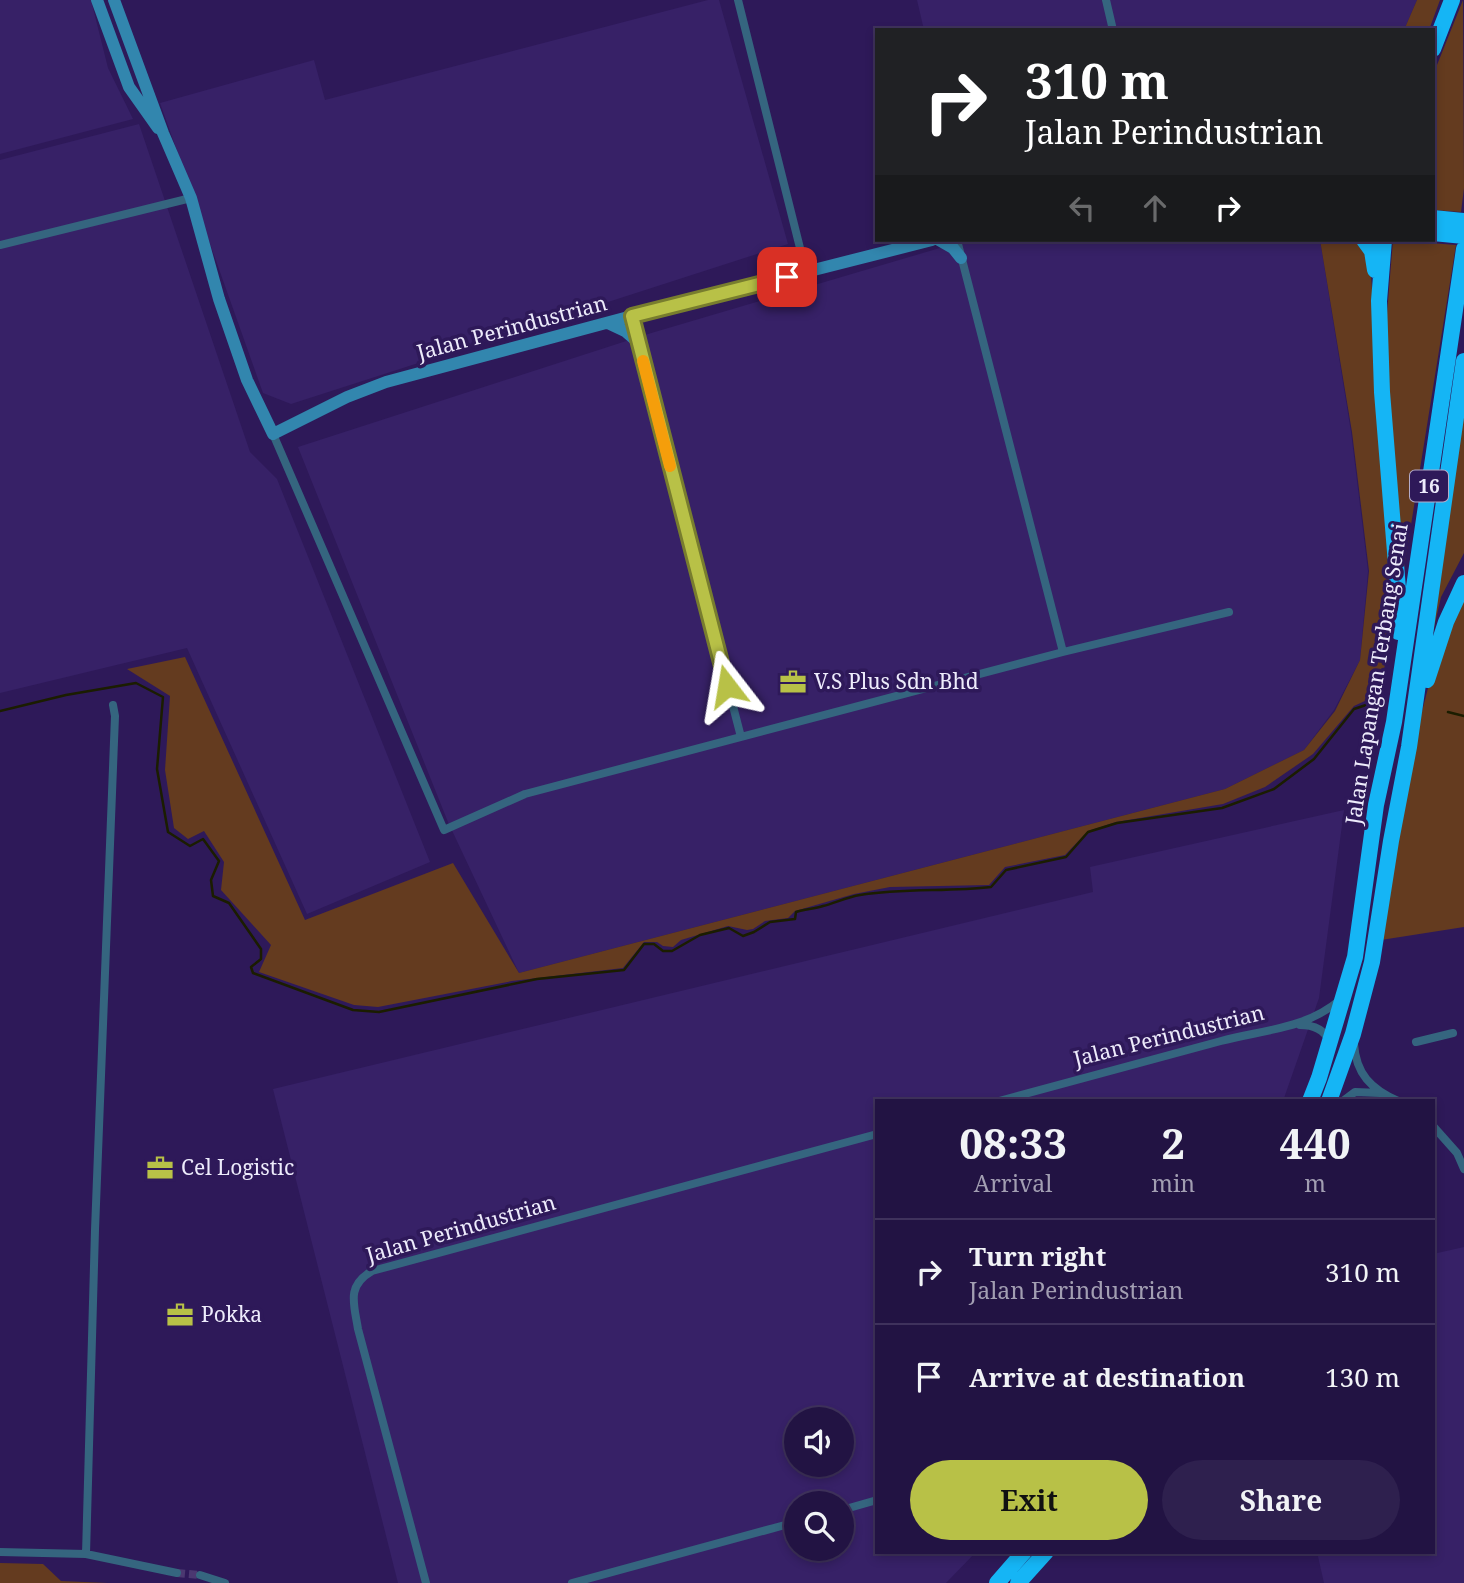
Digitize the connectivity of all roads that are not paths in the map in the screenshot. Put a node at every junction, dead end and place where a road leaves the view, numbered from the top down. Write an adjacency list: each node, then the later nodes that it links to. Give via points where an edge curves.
1 (97, 0): 8 (main road, via 128,87)
2 (114, 0): 8 (main road)
3 (738, 0): 20 (street)
4 (1106, 0): 6 (street)
5 (1452, 0): 7 (highway)
6 (1113, 28)
7 (1435, 44)
8 (163, 133): 9 (main road)
9 (191, 198): 18 (street); 26 (main road, via 247,380)
10 (1435, 219): 11 (highway)
11 (1461, 232): 12 (highway); 31 (highway, Jalan Lapangan Terbang Senai / 16)
12 (1435, 233)
13 (924, 242): 20 (main road, Jalan Perindustrian)
14 (942, 242): 19 (main road)
15 (957, 242): 19 (street)
16 (1365, 242): 21 (highway, via 1372,251)
17 (1384, 242): 21 (highway)
18 (0, 246)
19 (961, 258): 29 (street)
20 (806, 272): 22 (main road, Jalan Perindustrian)
21 (1379, 301): 31 (highway, via 1399,601)
22 (632, 316): 23 (main road, Jalan Perindustrian); 24 (street)
23 (608, 323): 24 (main road); 26 (main road, Jalan Perindustrian, via 386,382)
24 (639, 344): 32 (street)
25 (1464, 361): 33 (highway, Jalan Lapangan Terbang Senai / 16)
26 (273, 434): 32 (street, via 444,830 525,794)
27 (1464, 583): 33 (highway, via 1436,650)
28 (1229, 612): 29 (street)
29 (1063, 652): 32 (street)
30 (113, 705): 54 (street)
31 (1394, 722): 34 (highway, Jalan Lapangan Terbang Senai / 16)
32 (741, 737)
33 (1409, 747): 37 (highway, Jalan Lapangan Terbang Senai / 16, via 1372,962)
34 (1343, 998): 35 (street, Jalan Perindustrian); 39 (highway, Jalan Lapangan Terbang Senai / 16)
35 (1297, 1025): 39 (street, via 1321,1030); 41 (street, Jalan Perindustrian, via 1251,1032)
36 (1453, 1033): 38 (street)
37 (1353, 1034): 40 (street, via 1359,1070); 43 (highway, Jalan Lapangan Terbang Senai / 16)
38 (1416, 1042)
39 (1329, 1043): 42 (highway, Jalan Lapangan Terbang Senai / 16)
40 (1382, 1094): 44 (street, via 1355,1092); 45 (street)
41 (1006, 1099)
42 (1311, 1099)
43 (1330, 1099)
44 (1346, 1099)
45 (1393, 1099)
46 (1435, 1128): 48 (street)
47 (875, 1135): 60 (street, Jalan Perindustrian, via 363,1276 352,1297 358,1329)
48 (1461, 1152): 49 (street)
49 (1464, 1169)
50 (875, 1501): 51 (street)
51 (854, 1507)
52 (784, 1525): 61 (street)
53 (0, 1552): 54 (street)
54 (86, 1553): 57 (street)
55 (1022, 1554): 62 (highway)
56 (1044, 1554): 63 (highway)
57 (177, 1573)
58 (200, 1575): 59 (street)
59 (225, 1583)
60 (426, 1583)
61 (572, 1583)
62 (997, 1583)
63 (1018, 1583)

